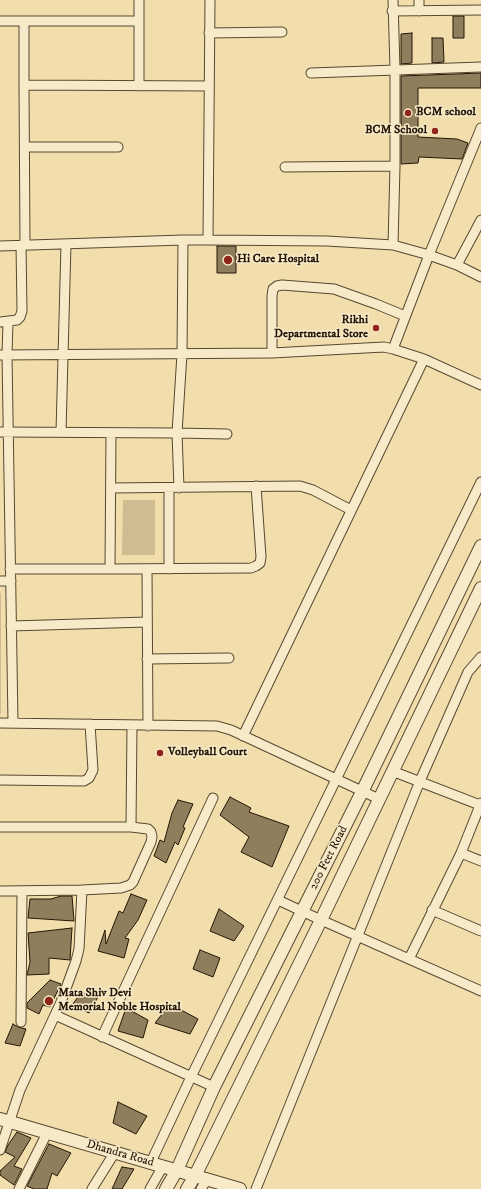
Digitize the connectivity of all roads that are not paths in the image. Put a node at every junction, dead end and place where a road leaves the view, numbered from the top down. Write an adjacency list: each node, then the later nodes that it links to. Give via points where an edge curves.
1 (139, 0): 10 (street)
2 (210, 0): 12 (street)
3 (393, 0): 6 (street)
4 (419, 0): 7 (street)
5 (481, 10): 7 (street)
6 (392, 11): 7 (street); 14 (street)
7 (419, 11)
8 (0, 21): 9 (street)
9 (24, 21): 10 (street); 16 (street)
10 (139, 21): 17 (street)
11 (282, 32): 12 (street)
12 (209, 33): 18 (street)
13 (481, 67): 14 (street)
14 (395, 69): 15 (street); 22 (street)
15 (311, 73)
16 (24, 85): 17 (street); 20 (street)
17 (139, 86): 18 (street)
18 (209, 86): 26 (street)
19 (481, 128): 31 (street)
20 (25, 147): 21 (street); 28 (street)
21 (118, 148)
22 (395, 166): 23 (street); 29 (street)
23 (285, 167)
24 (481, 220): 32 (street)
25 (183, 240): 26 (street); 27 (street); 38 (street)
26 (208, 240): 29 (street, via 327,241)
27 (66, 244): 28 (street); 40 (street)
28 (23, 245): 30 (street); 35 (street, via 22,312 17,320)
29 (393, 245): 31 (street)
30 (0, 246)
31 (429, 255): 32 (street); 34 (street)
32 (457, 265): 33 (street)
33 (481, 277)
34 (405, 316): 36 (street); 37 (street, via 334,290 277,286 273,289 272,296)
35 (4, 322): 39 (street)
36 (393, 349): 37 (street); 41 (street)
37 (272, 353): 38 (street)
38 (182, 354): 40 (street); 46 (street)
39 (3, 355): 40 (street); 43 (street)
40 (63, 355): 44 (street)
41 (424, 359): 42 (street); 54 (street)
42 (481, 385)
43 (4, 432): 44 (street); 48 (street)
44 (61, 432): 45 (street)
45 (111, 433): 46 (street); 51 (street)
46 (177, 433): 47 (street); 53 (street)
47 (227, 434)
48 (5, 479): 56 (street)
49 (481, 482): 76 (street)
50 (256, 486): 53 (street); 54 (street, via 306,488); 59 (street, via 260,563 251,568)
51 (110, 488): 52 (street); 57 (street)
52 (168, 488): 53 (street); 59 (street)
53 (179, 488)
54 (351, 510): 73 (street)
55 (481, 546): 78 (street, 200 Feet Road)
56 (10, 569): 57 (street); 61 (street)
57 (110, 569): 58 (street)
58 (147, 569): 59 (street); 63 (street)
59 (169, 569)
60 (0, 581): 61 (street)
61 (11, 581): 64 (street)
62 (481, 588): 74 (street)
63 (147, 622): 64 (street); 67 (street)
64 (11, 626): 68 (street)
65 (481, 657): 77 (street, via 468,672)
66 (229, 658): 67 (street)
67 (147, 659): 72 (street)
68 (13, 722): 69 (street); 70 (street)
69 (0, 723)
70 (90, 724): 71 (street); 75 (street, via 92,770 89,778)
71 (132, 725): 72 (street); 83 (street)
72 (148, 726): 73 (street, via 217,726)
73 (243, 736): 76 (street)
74 (392, 771): 77 (street); 80 (street)
75 (0, 780)
76 (336, 780): 78 (street); 89 (street)
77 (420, 781): 81 (street); 94 (street)
78 (362, 792): 80 (street); 91 (street, 200 Feet Road)
79 (213, 798): 99 (street)
80 (379, 799): 92 (street)
81 (481, 804): 84 (street)
82 (0, 827): 83 (street)
83 (131, 827): 87 (street, via 148,829 152,836 133,882 126,887)
84 (461, 853): 85 (street); 90 (street)
85 (481, 861)
86 (22, 890): 87 (street); 88 (street); 98 (street)
87 (82, 890): 97 (street, via 76,961)
88 (0, 891)
89 (278, 900): 91 (street); 100 (street)
90 (432, 910): 93 (street); 95 (street)
91 (302, 912): 92 (street); 101 (street, 200 Feet Road)
92 (320, 920): 94 (street); 109 (street)
93 (481, 931)
94 (357, 936): 95 (street); 117 (street)
95 (408, 960): 96 (street)
96 (481, 992)
97 (55, 1015): 99 (street); 102 (street)
98 (21, 1022)
99 (102, 1037): 100 (street)
100 (191, 1077): 101 (street); 106 (street)
101 (214, 1087): 108 (street, 200 Feet Road)
102 (4, 1120): 103 (street, Dhandra Road); 104 (street)
103 (47, 1133): 105 (street, Dhandra Road); 111 (street)
104 (0, 1150)
105 (115, 1152): 106 (street, Dhandra Road); 112 (street)
106 (151, 1162): 107 (street, Dhandra Road)
107 (163, 1166): 108 (street, Dhandra Road); 113 (street)
108 (176, 1170): 109 (street, Dhandra Road); 114 (street, 200 Feet Road)
109 (195, 1176): 110 (street, Dhandra Road); 115 (street)
110 (204, 1184): 116 (street, Dhandra Road)
111 (19, 1189)
112 (92, 1189)
113 (150, 1189)
114 (166, 1189)
115 (187, 1189)
116 (240, 1189)
117 (256, 1189)

